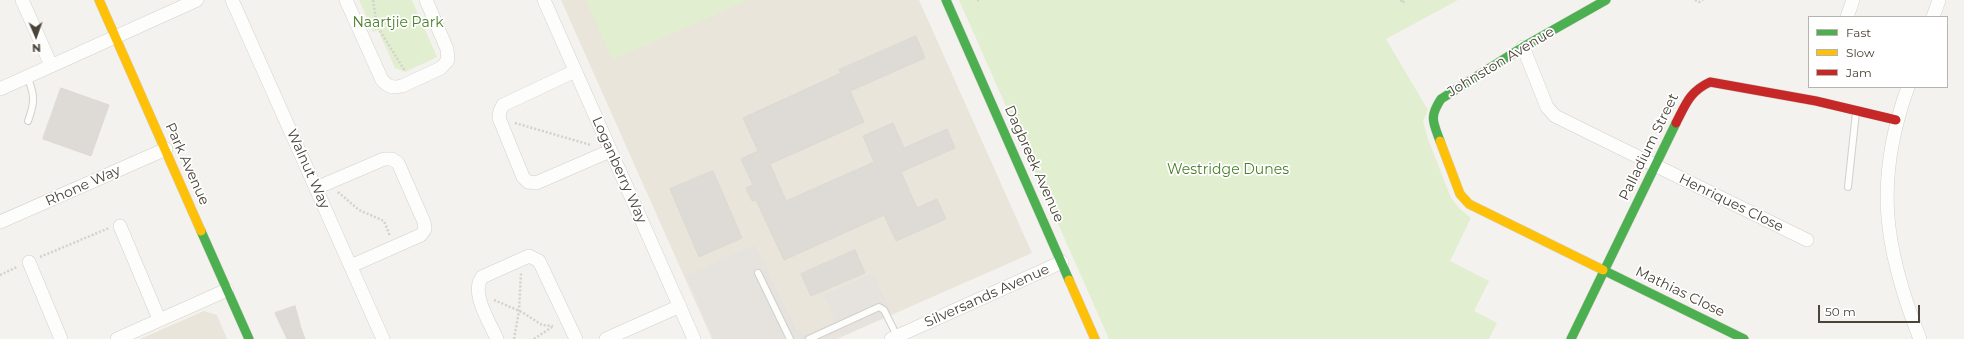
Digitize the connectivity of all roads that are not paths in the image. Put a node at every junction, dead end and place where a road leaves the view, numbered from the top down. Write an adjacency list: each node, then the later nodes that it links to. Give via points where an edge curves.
1 (22, 0): 16 (street)
2 (99, 0): 14 (street, Park Avenue)
3 (197, 0): 14 (street)
4 (232, 0): 28 (street, Walnut Way)
5 (346, 0): 6 (street, via 382,80 390,87 402,86 441,68 448,60 447,49)
6 (426, 0)
7 (544, 0): 17 (street, Loganberry Way)
8 (946, 0): 33 (street, Dagbreek Avenue)
9 (1606, 0): 15 (street, Johnston Avenue)
10 (1853, 0): 12 (street)
11 (1939, 0): 13 (street)
12 (1848, 16)
13 (1933, 16)
14 (115, 37): 16 (street); 24 (street, Park Avenue)
15 (1523, 48): 26 (street, Henriques Close, via 1554,116); 35 (street, Johnston Avenue, via 1441,99 1434,110 1432,120 1460,194 1469,204)
16 (51, 65): 18 (street)
17 (575, 71): 25 (street, Loganberry Way); 25 (street, via 504,104 500,111 499,118 524,177 528,182 536,183)
18 (27, 76): 19 (street); 23 (lane, via 34,101)
19 (0, 88)
20 (1908, 88): 22 (street)
21 (1856, 111): 22 (street, Palladium Street); 26 (street, Palladium Street, via 1816,101 1710,82 1690,95); 27 (lane)
22 (1896, 120): 54 (street, via 1886,205 1889,238 1900,286)
23 (28, 121)
24 (166, 149): 29 (street, Rhone Way); 37 (street, Park Avenue)
25 (610, 151): 38 (street, Loganberry Way)
26 (1656, 166): 31 (street, Henriques Close); 35 (street, Palladium Street)
27 (1848, 187)
28 (316, 188): 34 (street, Walnut Way); 34 (street, via 384,159 392,159 398,163 425,229 421,235)
29 (0, 222)
30 (120, 226): 39 (street)
31 (1806, 240)
32 (29, 262): 41 (street)
33 (1062, 262): 40 (street, Silversands Avenue); 51 (street, Dagbreek Avenue)
34 (351, 266): 44 (street, Walnut Way)
35 (1604, 271): 52 (street, Palladium Street); 53 (street, Mathias Close)
36 (758, 273): 49 (lane)
37 (227, 290): 39 (street); 43 (street, Park Avenue)
38 (680, 306): 47 (street); 48 (street, Loganberry Way)
39 (159, 319): 42 (street)
40 (894, 338): 50 (lane, via 884,310 879,307)
41 (61, 339)
42 (117, 339)
43 (249, 339)
44 (383, 339)
45 (497, 339): 46 (street, via 478,293 478,282 482,277 526,256 533,256 539,261)
46 (576, 339)
47 (606, 339)
48 (694, 339)
49 (790, 339)
50 (809, 339)
51 (1095, 339)
52 (1571, 339)
53 (1744, 339)
54 (1920, 339)

